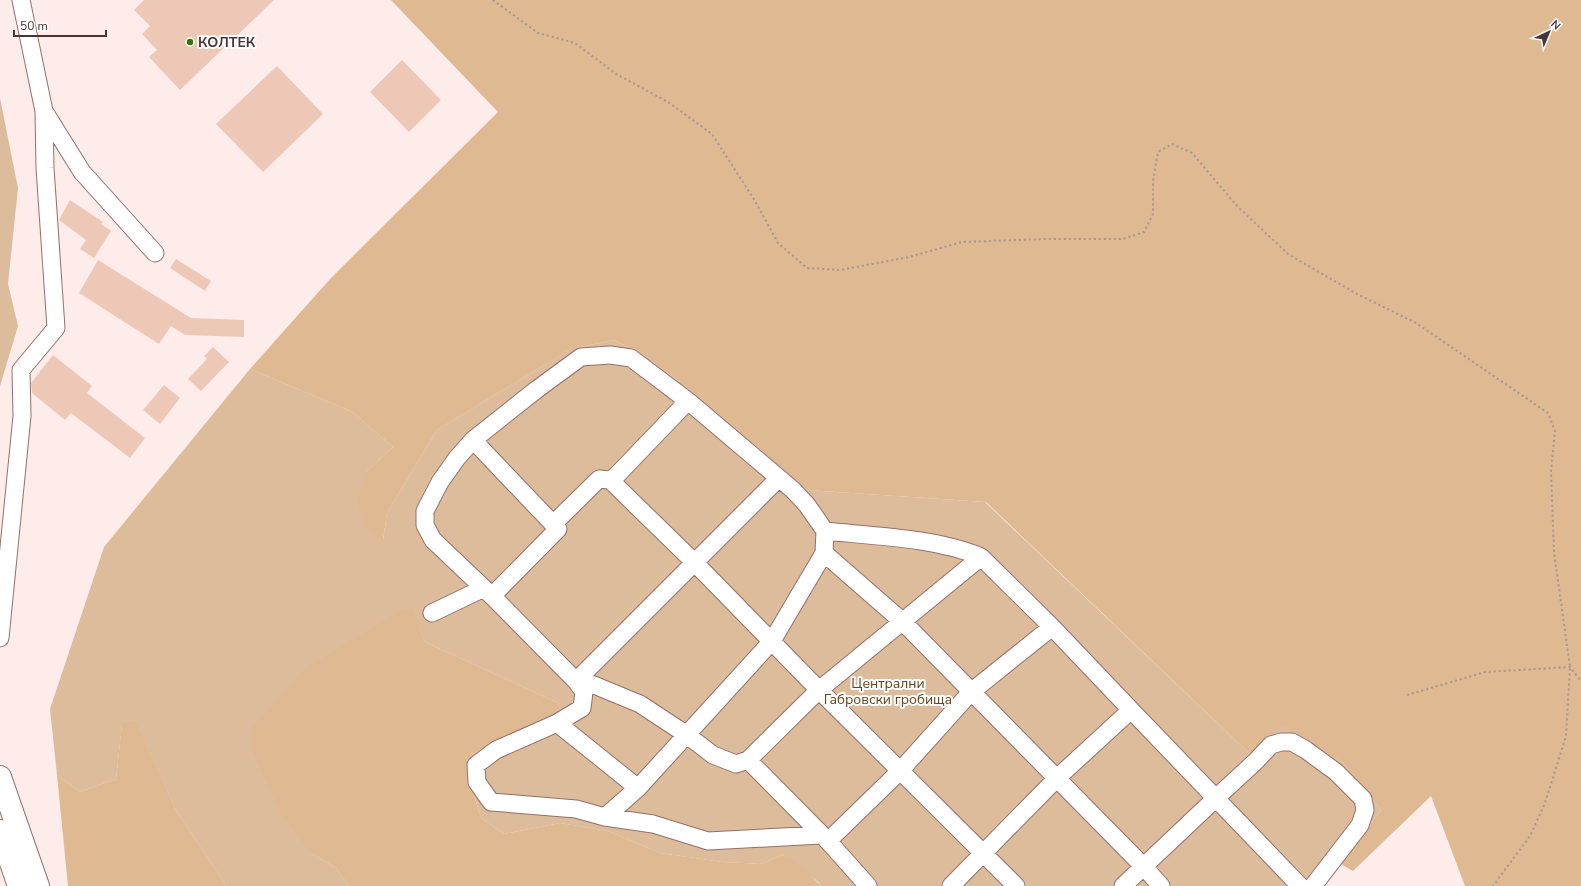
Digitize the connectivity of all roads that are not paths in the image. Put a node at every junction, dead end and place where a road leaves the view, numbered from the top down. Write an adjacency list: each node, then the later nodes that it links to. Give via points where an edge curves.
1 (21, 0): 2 (lane)
2 (44, 111): 3 (lane, via 82,172); 17 (lane, via 45,168 56,328 21,370 22,416)
3 (155, 253)
4 (688, 401): 5 (lane, via 631,358 610,355 581,357); 6 (lane); 7 (lane)
5 (473, 440): 8 (lane); 13 (lane, via 440,482 425,511 425,525 433,540)
6 (779, 478): 9 (lane, via 807,504); 12 (lane)
7 (610, 480): 8 (lane, via 599,479); 12 (lane)
8 (553, 524): 13 (lane, via 558,529)
9 (825, 532): 10 (lane); 11 (lane, via 938,544)
10 (824, 553): 15 (lane); 18 (lane)
11 (981, 557): 15 (lane); 16 (lane)
12 (694, 562): 18 (lane); 19 (lane)
13 (488, 592): 14 (lane); 19 (lane)
14 (432, 613)
15 (903, 622): 20 (lane); 21 (lane)
16 (1052, 627): 21 (lane); 22 (lane)
17 (0, 638)
18 (772, 641): 20 (lane); 24 (lane)
19 (576, 681): 23 (lane, via 584,692 582,708); 24 (lane, via 594,685 640,704)
20 (819, 690): 25 (lane); 26 (lane)
21 (971, 692): 26 (lane); 28 (lane)
22 (1131, 710): 28 (lane); 30 (lane)
23 (557, 723): 29 (lane); 31 (lane, via 496,750 476,765 477,782 491,802 576,809)
24 (687, 735): 25 (lane, via 713,755 724,760 736,764); 29 (lane)
25 (748, 760): 33 (lane)
26 (900, 770): 33 (lane); 34 (lane)
27 (0, 777): 37 (main road)
28 (1056, 778): 34 (lane); 35 (lane)
29 (638, 788): 31 (lane)
30 (1216, 798): 35 (lane); 43 (lane); 44 (lane, via 1272,745 1281,742 1292,742 1336,772 1363,800 1365,810 1360,825)
31 (605, 816): 33 (lane, via 653,824 708,841)
32 (0, 831): 36 (main road)
33 (824, 838): 38 (lane)
34 (983, 853): 39 (lane); 40 (lane)
35 (1144, 867): 41 (lane); 42 (lane)
36 (19, 886)
37 (38, 886)
38 (868, 886)
39 (951, 886)
40 (1016, 886)
41 (1123, 886)
42 (1161, 886)
43 (1300, 886)
44 (1313, 886)

